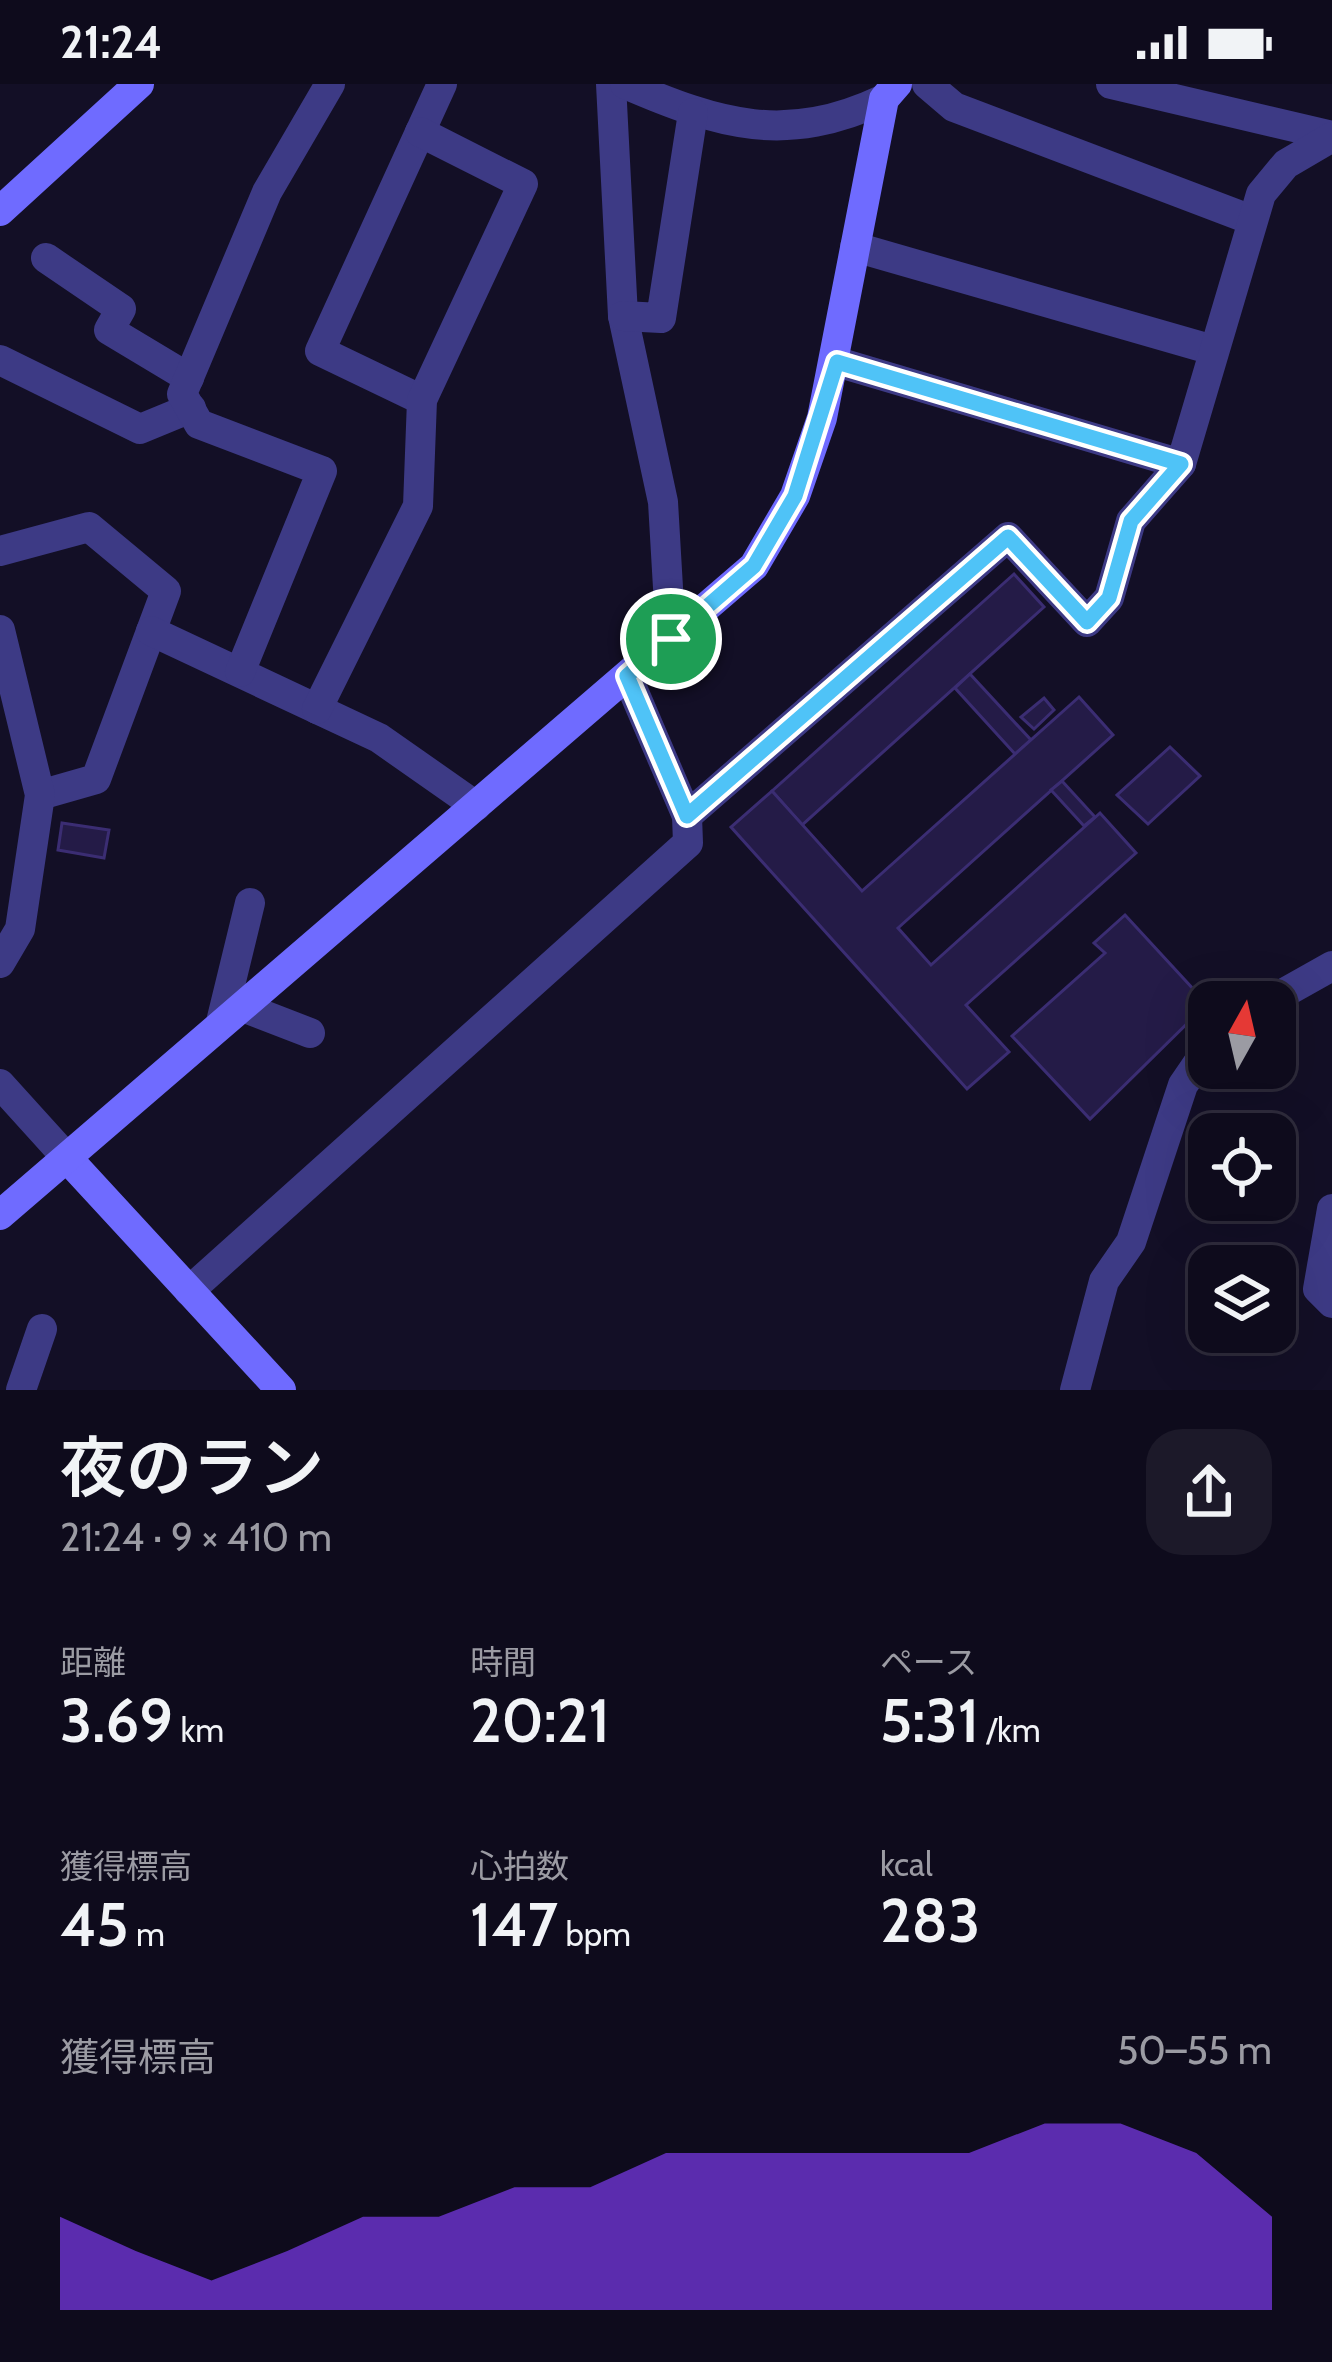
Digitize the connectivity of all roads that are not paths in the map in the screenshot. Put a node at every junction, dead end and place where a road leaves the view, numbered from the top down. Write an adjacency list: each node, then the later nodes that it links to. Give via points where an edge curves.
1 (139, 84): 12 (street)
2 (330, 84): 20 (street, via 267,192)
3 (442, 84): 10 (street)
4 (611, 84): 16 (street)
5 (625, 84): 9 (street)
6 (927, 84): 13 (street, via 954,107)
7 (1112, 84): 11 (street)
8 (891, 92): 9 (street, via 805,128); 14 (street)
9 (693, 113): 16 (street, via 662,318)
10 (420, 132): 21 (street, via 523,184); 21 (street, via 320,351)
11 (1332, 136): 13 (street, via 1286,164)
12 (0, 211)
13 (1250, 219): 17 (street)
14 (855, 247): 17 (street); 19 (street)
15 (46, 258): 20 (street, via 121,309 109,330)
16 (623, 316): 26 (street, via 663,502)
17 (1213, 350): 22 (street)
18 (0, 360): 20 (street, via 140,429)
19 (837, 362): 22 (street); 26 (street, via 795,496 754,566)
20 (190, 393): 27 (street, via 199,424 322,471)
21 (422, 400): 29 (street, via 418,506)
22 (1181, 464): 32 (street, via 1131,521 1109,598 1087,622 1008,537)
23 (0, 551): 25 (street, via 89,527 166,591)
24 (0, 630): 30 (street)
25 (151, 631): 27 (street); 30 (street, via 96,779)
26 (671, 639): 28 (street)
27 (240, 672): 29 (street)
28 (627, 676): 31 (street); 32 (street)
29 (317, 709): 31 (street, via 379,738)
30 (40, 795): 34 (street, via 20,929)
31 (476, 806): 37 (street)
32 (687, 816): 44 (street, via 688,843)
33 (250, 903): 37 (street)
34 (0, 963)
35 (1332, 966): 36 (street)
36 (1296, 986)
37 (230, 1014): 38 (street); 41 (street)
38 (310, 1033)
39 (1188, 1078): 49 (street, via 1131,1242 1104,1281)
40 (0, 1084): 41 (street)
41 (67, 1158): 43 (street); 44 (street)
42 (1332, 1209): 45 (street, via 1318,1289)
43 (0, 1215)
44 (189, 1291): 48 (street)
45 (1332, 1303)
46 (42, 1329): 47 (street)
47 (21, 1390)
48 (281, 1390)
49 (1075, 1390)

